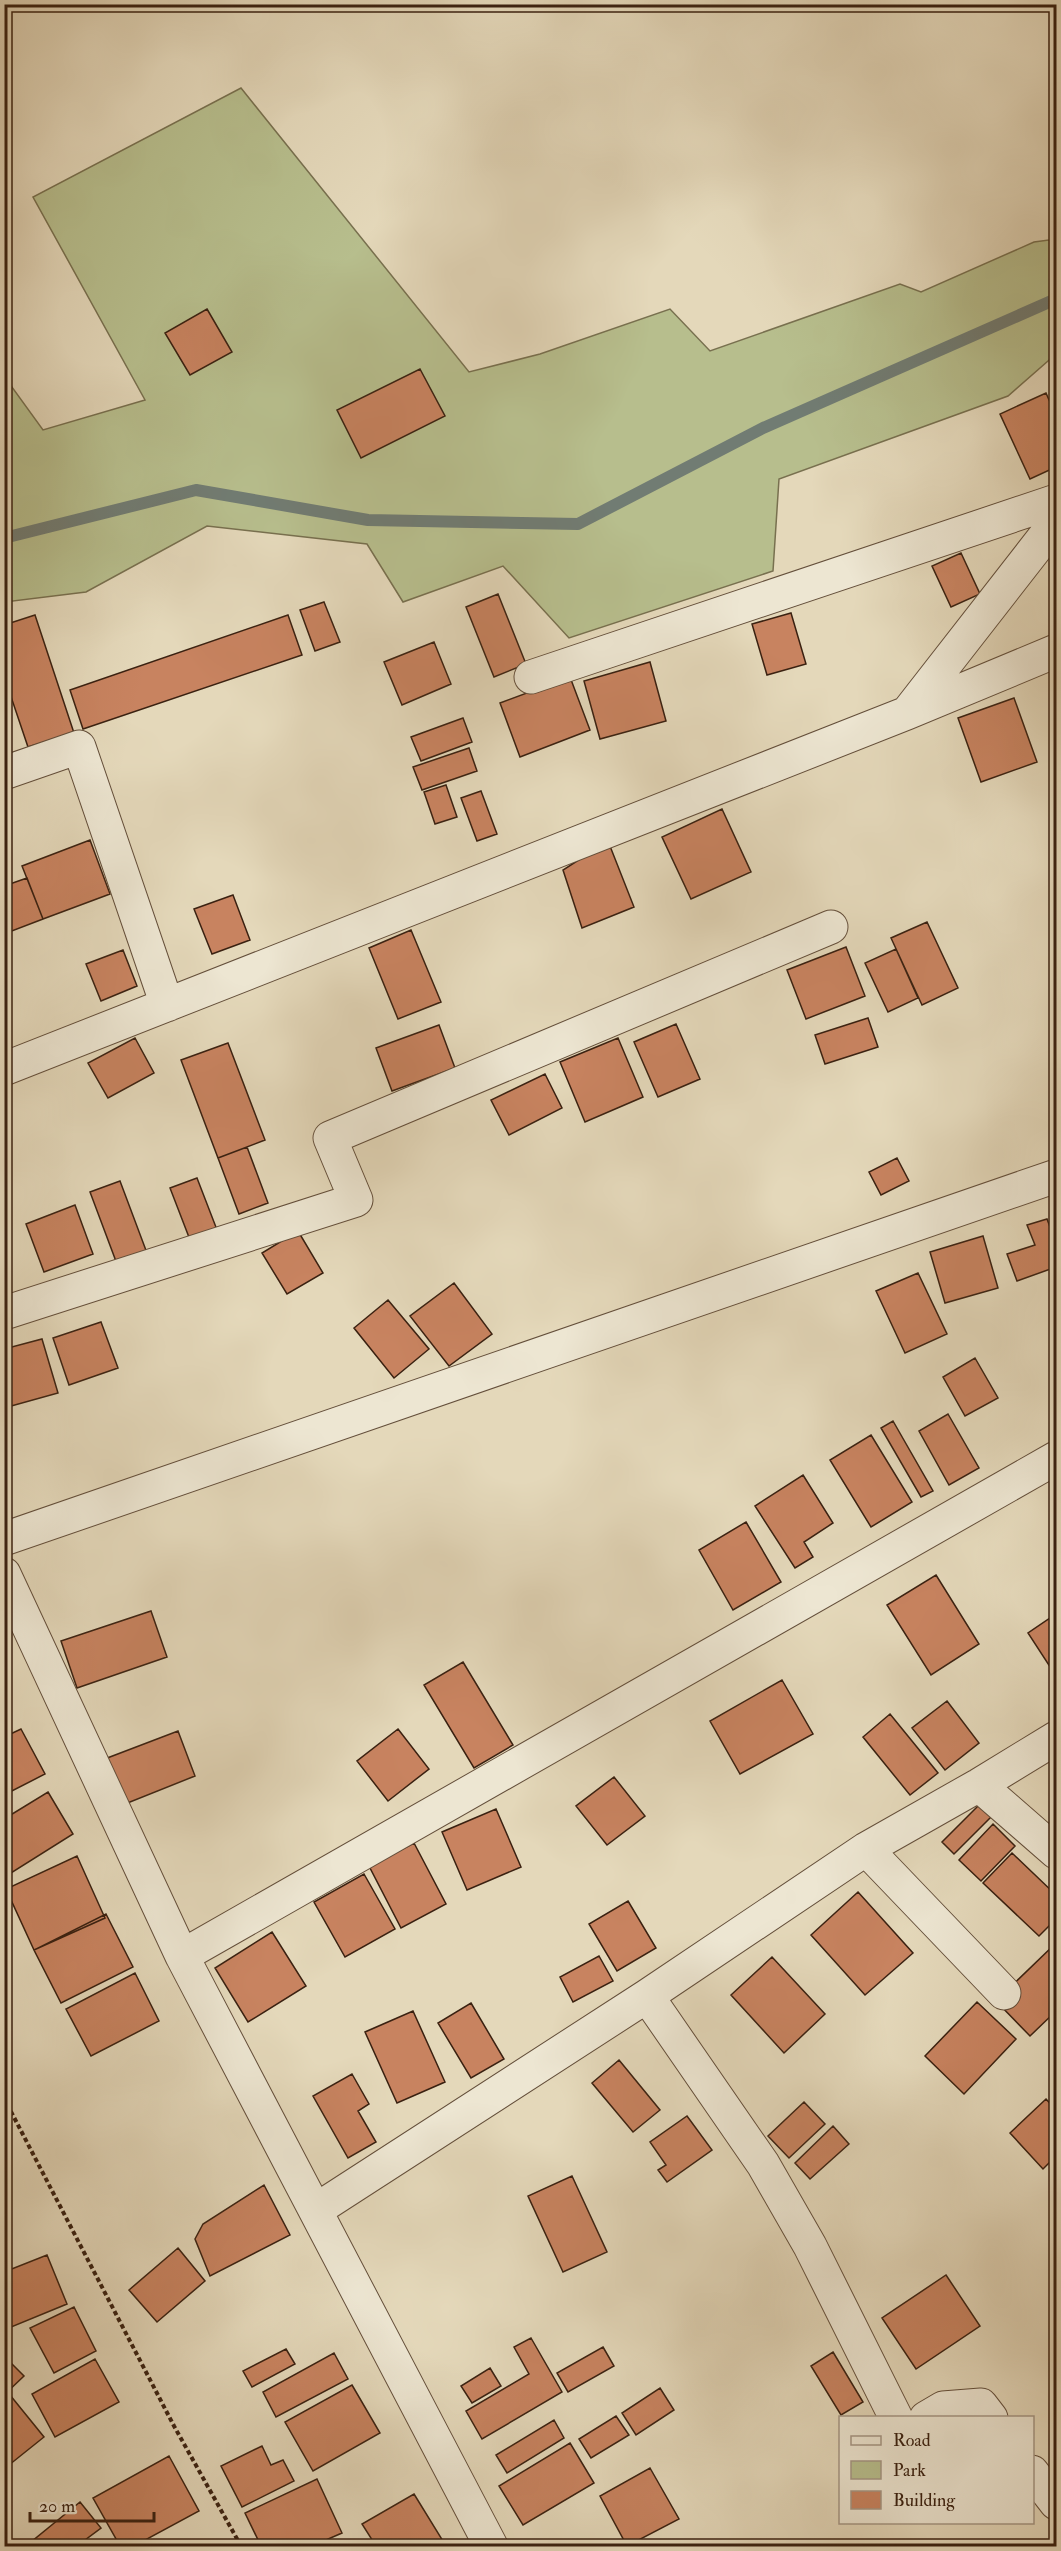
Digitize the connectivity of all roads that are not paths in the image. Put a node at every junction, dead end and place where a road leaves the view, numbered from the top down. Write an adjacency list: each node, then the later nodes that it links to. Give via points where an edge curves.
1 (1056, 501): 4 (street)
2 (1056, 522): 5 (street)
3 (1056, 651): 5 (street)
4 (531, 677)
5 (907, 713): 8 (street)
6 (4, 774): 8 (street, via 79,747)
7 (831, 927): 11 (street, via 330,1138 356,1200)
8 (167, 1005): 9 (street)
9 (4, 1069)
10 (1056, 1176): 13 (street)
11 (4, 1313)
12 (1056, 1458): 19 (street)
13 (4, 1539)
14 (4, 1574): 19 (street)
15 (1056, 1738): 16 (street)
16 (979, 1785): 17 (street); 18 (street)
17 (866, 1849): 20 (street); 21 (street)
18 (1056, 1852)
19 (182, 1956): 22 (street)
20 (1004, 1993)
21 (647, 1996): 22 (street); 23 (street, via 763,2164 810,2246)
22 (316, 2210): 28 (street)
23 (895, 2416)
24 (929, 2416): 25 (street, via 943,2408 981,2405)
25 (989, 2416)
26 (1034, 2475): 27 (street)
27 (1056, 2503)
28 (491, 2547)

